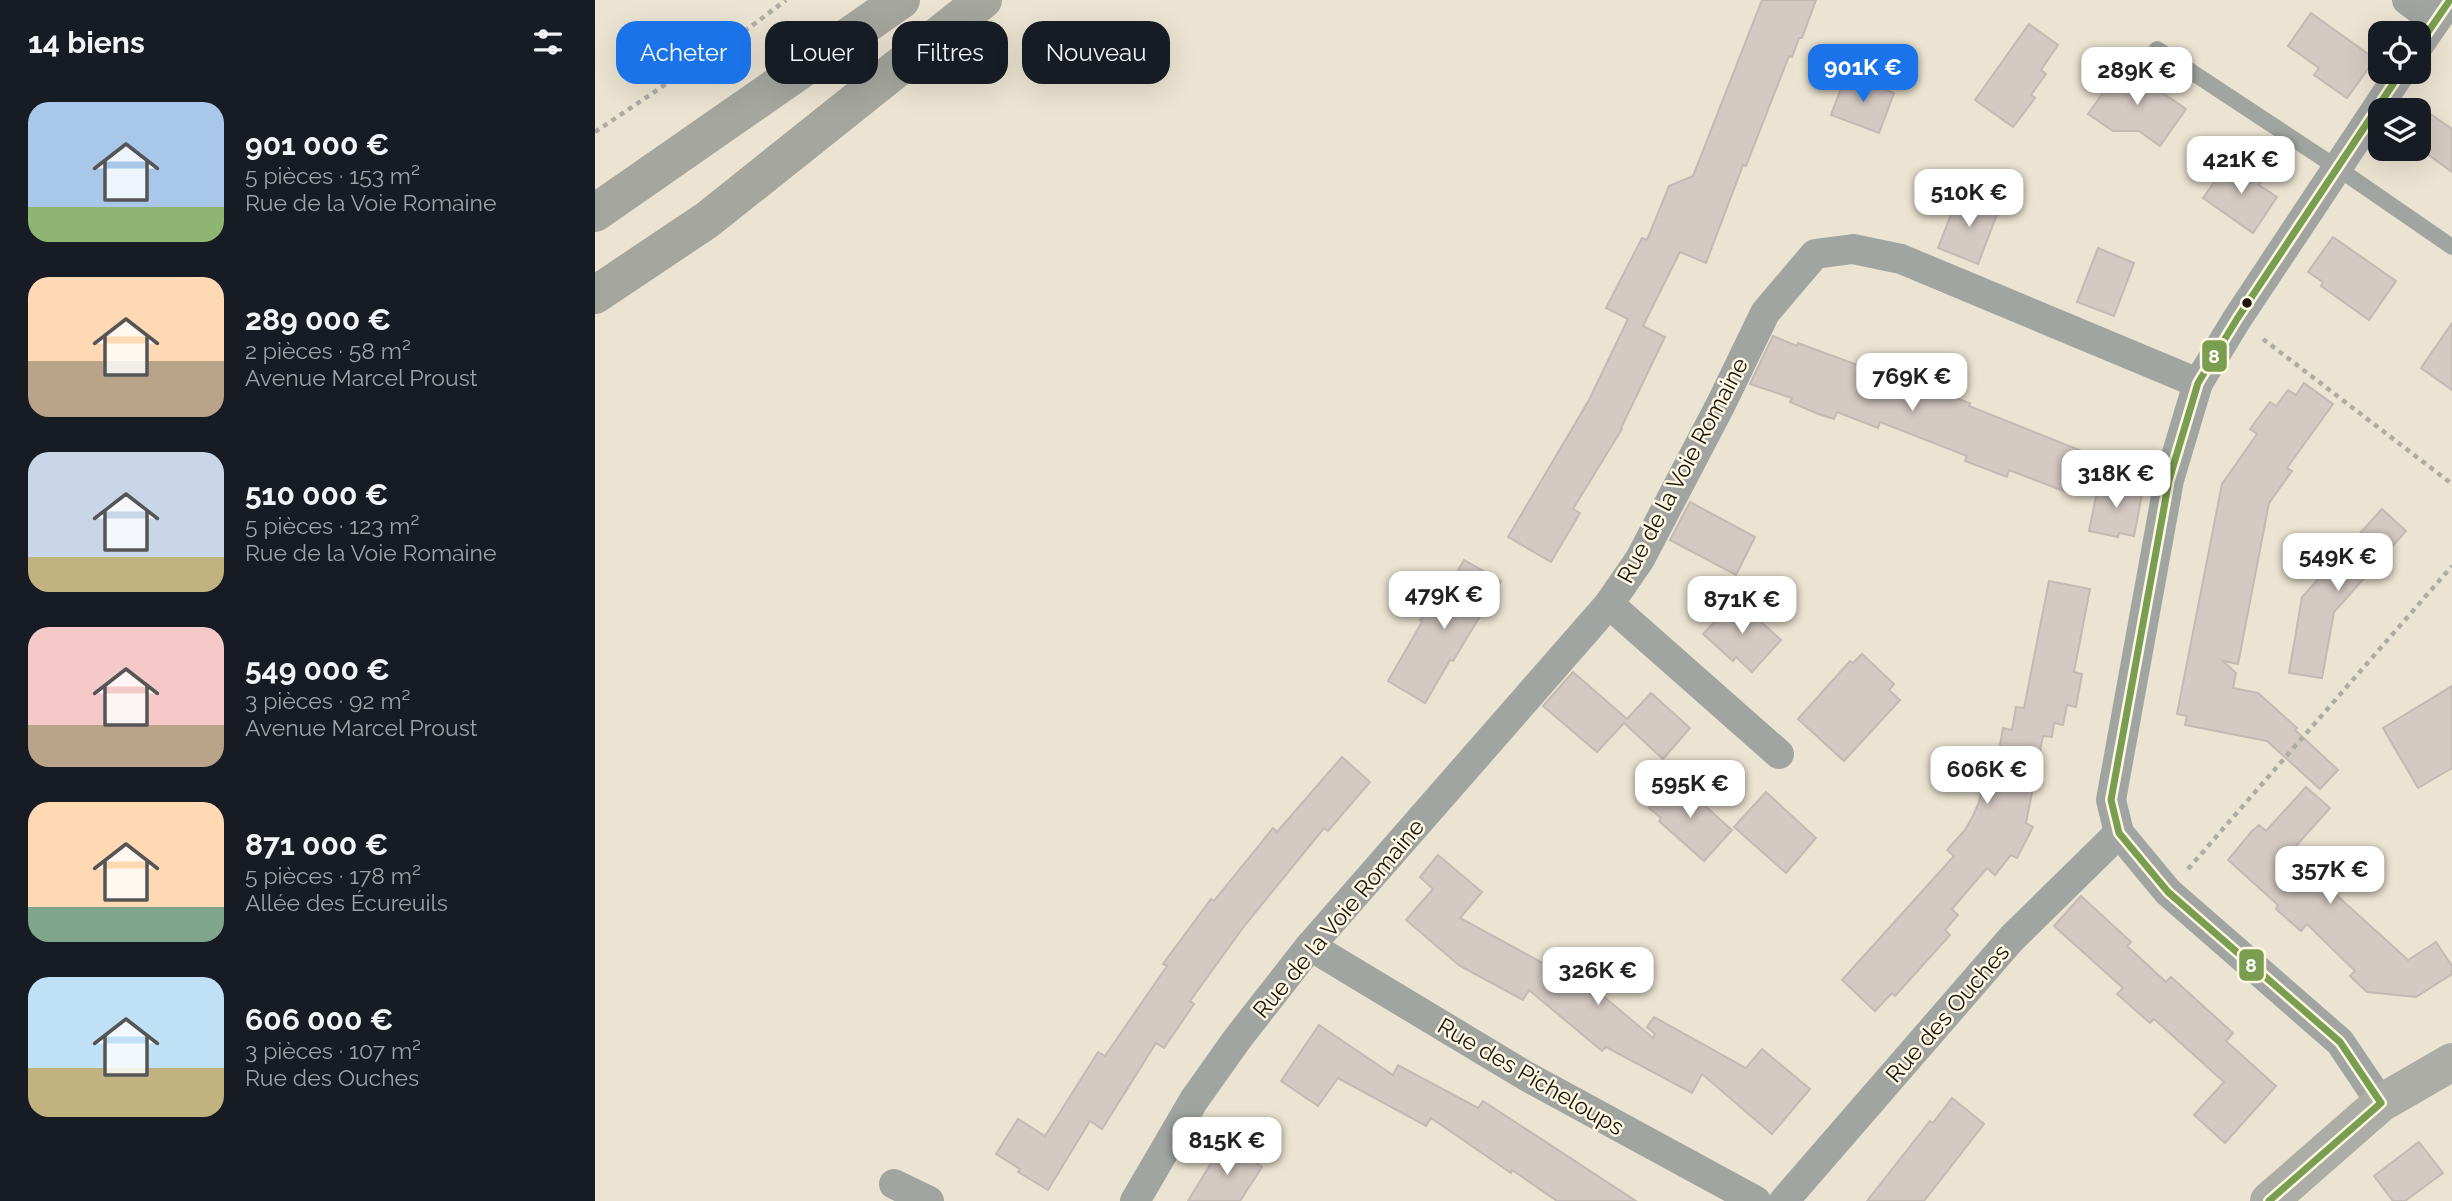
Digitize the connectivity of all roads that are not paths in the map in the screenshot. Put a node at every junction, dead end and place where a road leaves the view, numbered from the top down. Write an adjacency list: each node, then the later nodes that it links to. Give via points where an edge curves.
1 (901, 0): 9 (main road)
2 (983, 0): 11 (main road, via 707,220)
3 (2406, 0): 4 (street)
4 (2443, 10): 5 (street)
5 (2431, 28)
6 (2157, 49): 8 (lane)
7 (2392, 84): 8 (street)
8 (2336, 167): 10 (lane); 12 (street)
9 (595, 213)
10 (2452, 247)
11 (595, 295)
12 (2198, 383): 13 (street, Rue de la Voie Romaine, via 1901,259 1853,249 1815,254 1765,313 1640,559); 15 (street, via 2169,480 2120,739 2111,800)
13 (1609, 604): 14 (street); 16 (street, Rue de la Voie Romaine)
14 (1779, 754)
15 (2119, 833): 18 (street, via 2168,892 2340,1042); 23 (street, Rue des Ouches, via 2012,938)
16 (1310, 946): 21 (street, Rue de la Voie Romaine, via 1194,1100); 22 (street, Rue des Picheloups, via 1526,1076)
17 (2452, 1062): 18 (street)
18 (2381, 1103): 24 (street)
19 (894, 1184): 20 (street)
20 (929, 1201)
21 (1135, 1201)
22 (1756, 1201)
23 (1784, 1201)
24 (2269, 1201)

